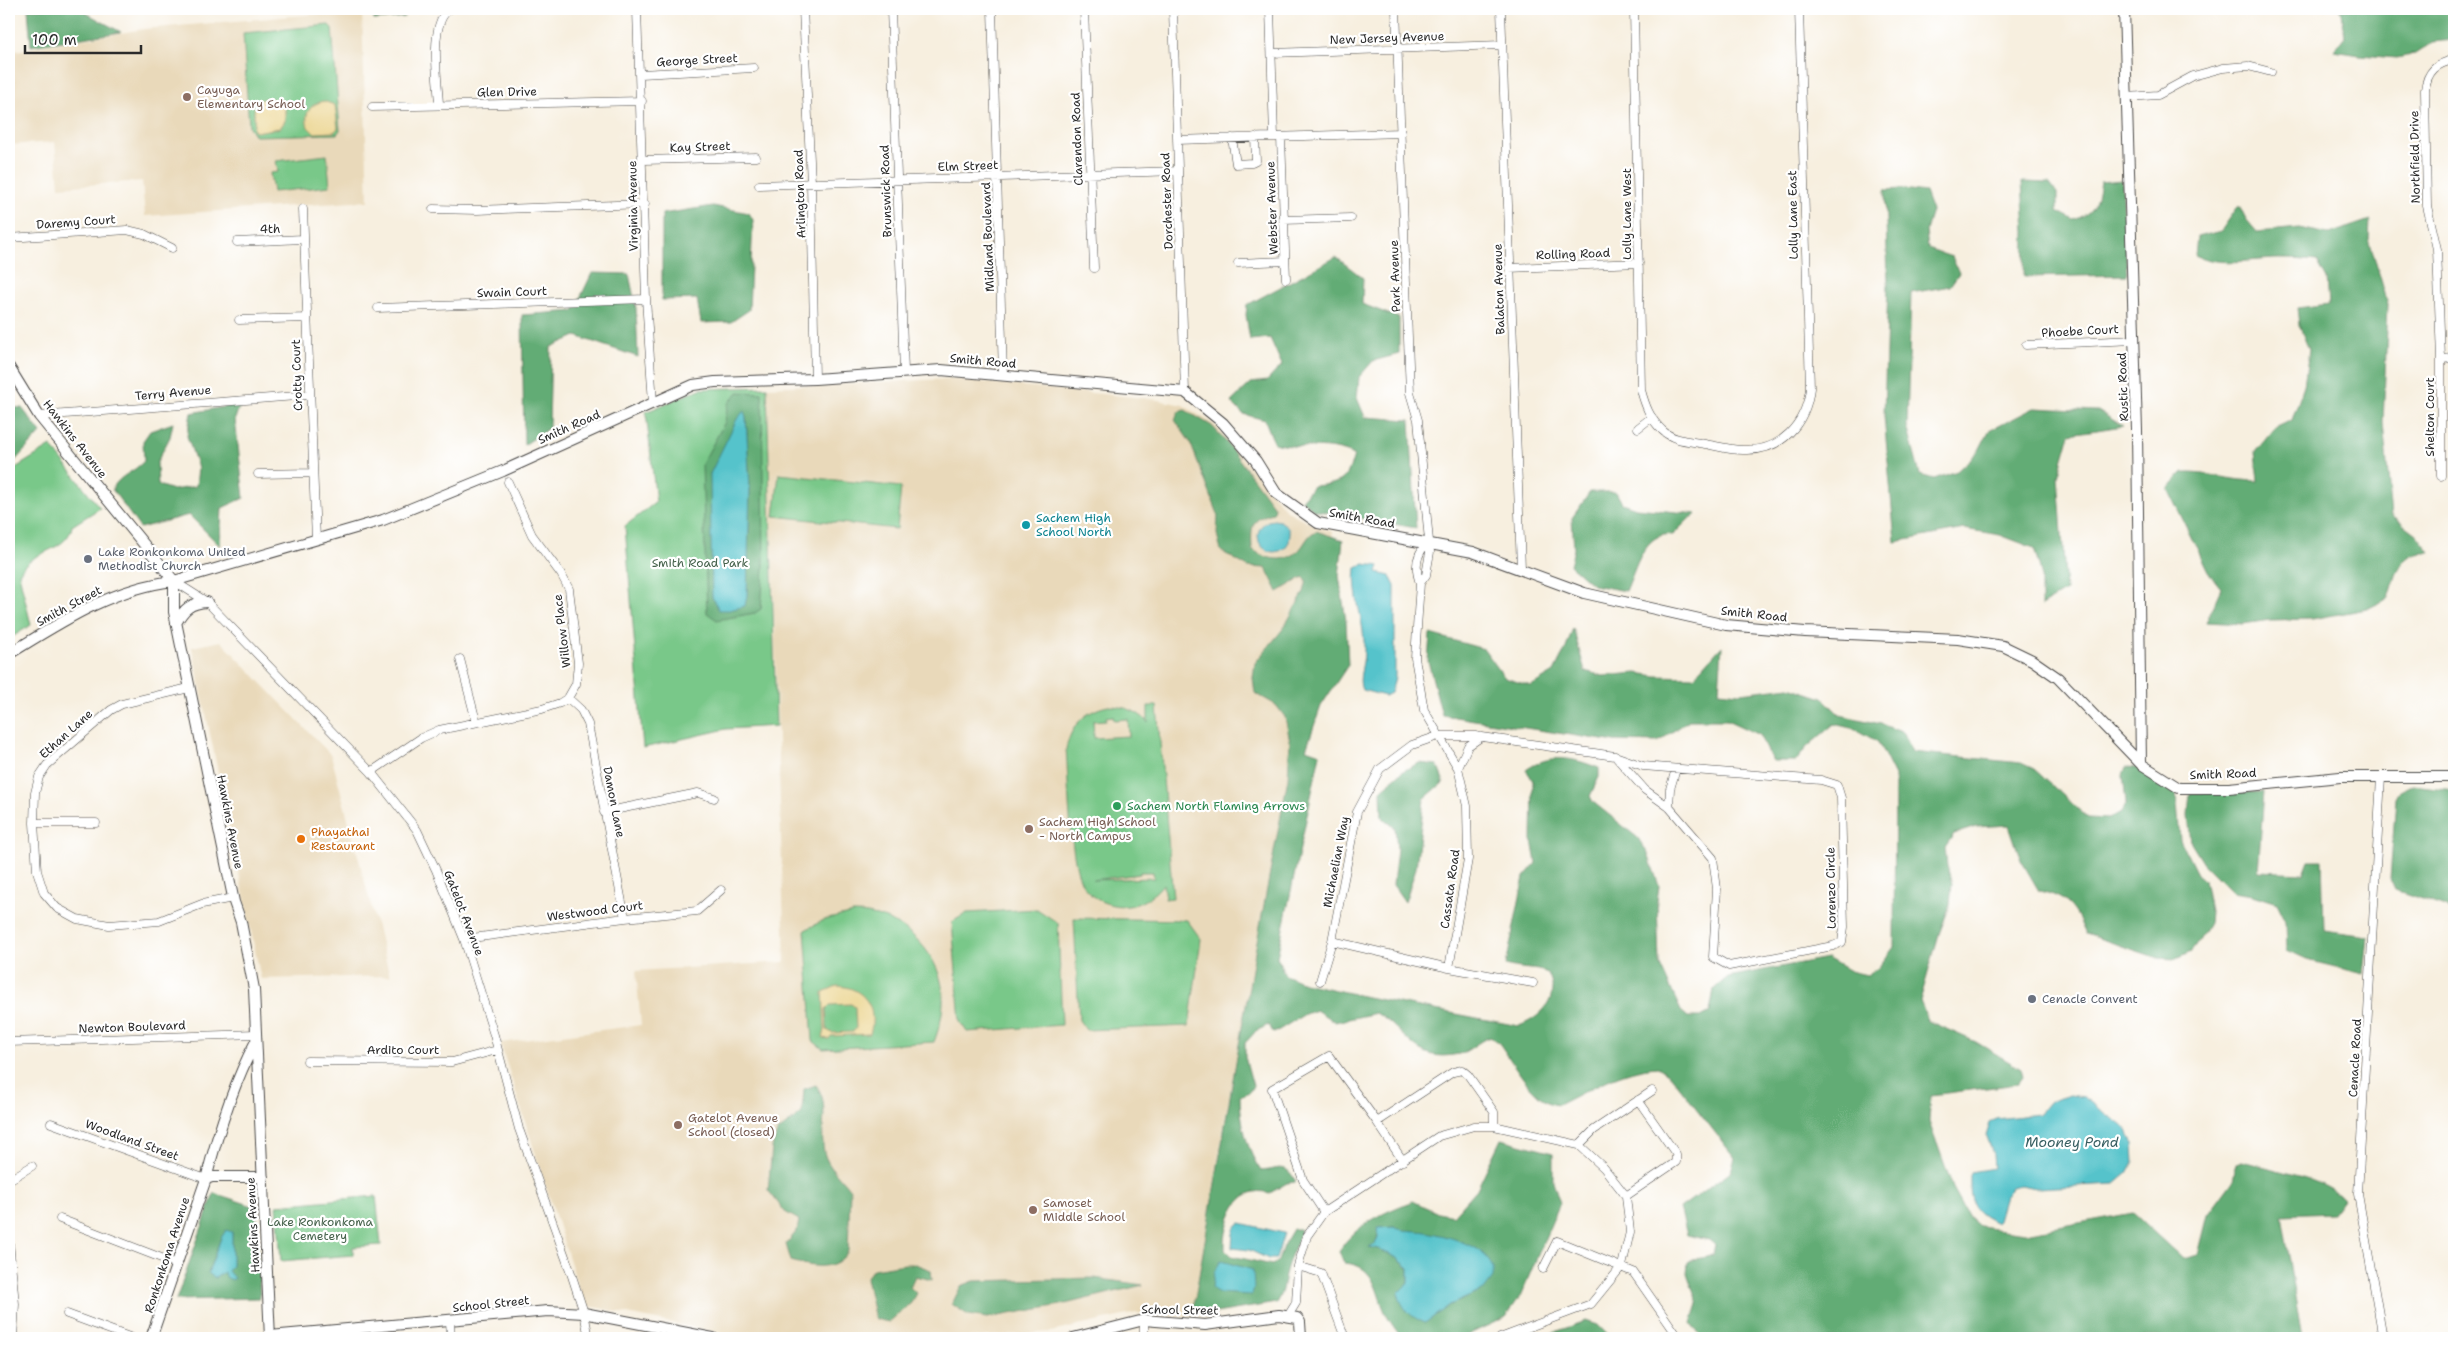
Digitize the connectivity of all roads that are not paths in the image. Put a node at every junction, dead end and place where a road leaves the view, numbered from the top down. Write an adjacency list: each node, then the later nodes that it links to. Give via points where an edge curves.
1 (450, 9): 23 (street, via 442,16 436,32)
2 (637, 9): 20 (street, Virginia Avenue)
3 (803, 9): 36 (street, Arlington Road)
4 (890, 9): 35 (street, Brunswick Road)
5 (992, 9): 34 (street, Midland Boulevard)
6 (1084, 9): 33 (street, Clarendon Road)
7 (1172, 9): 29 (street, Dorchester Road)
8 (1270, 9): 16 (street, Webster Avenue)
9 (1396, 9): 15 (street, Park Avenue)
10 (1501, 9): 14 (street, Balaton Avenue)
11 (1634, 9): 48 (street, Lolly Lane West)
12 (1799, 9): 69 (street, Lolly Lane East, via 1808,404 1802,419 1780,442 1759,449 1742,450 1671,436)
13 (2124, 9): 21 (street, Rustic Road)
14 (1502, 45): 15 (street, New Jersey Avenue); 51 (street, Balaton Avenue)
15 (1397, 49): 16 (street, New Jersey Avenue); 25 (street, Park Avenue)
16 (1272, 53): 26 (street, Webster Avenue)
17 (2454, 60): 60 (street, Northfield Drive, via 2434,68 2427,77 2425,90 2426,206 2437,249)
18 (754, 68): 20 (street, George Street)
19 (2271, 72): 21 (street, via 2248,66 2223,68 2193,76 2158,95)
20 (641, 74): 22 (street, Virginia Avenue)
21 (2127, 97): 57 (street, Rustic Road)
22 (642, 101): 23 (street, Glen Drive); 31 (street, Virginia Avenue)
23 (438, 104): 24 (street, Glen Drive)
24 (372, 107)
25 (1401, 133): 26 (street); 76 (street, Park Avenue, via 1410,393 1418,420)
26 (1277, 137): 28 (street); 42 (street, Webster Avenue)
27 (1232, 138): 28 (street); 28 (street, via 1236,164 1245,164 1256,161); 29 (street)
28 (1255, 138)
29 (1177, 140): 32 (street, Dorchester Road)
30 (756, 157): 31 (street, Kay Street)
31 (644, 160): 38 (street, Virginia Avenue)
32 (1177, 171): 33 (street, Elm Street); 65 (street, Dorchester Road)
33 (1090, 173): 34 (street, Elm Street); 50 (street, Clarendon Road)
34 (998, 176): 35 (street, Elm Street); 63 (street, Midland Boulevard)
35 (897, 180): 36 (street, Elm Street); 62 (street, Brunswick Road)
36 (811, 183): 37 (street, Elm Street); 64 (street, Arlington Road)
37 (759, 185)
38 (645, 204): 40 (street); 53 (street, Virginia Avenue)
39 (303, 209): 44 (street, Crotty Court)
40 (433, 209)
41 (1351, 218): 42 (street)
42 (1283, 220): 47 (street, Webster Avenue)
43 (9, 238): 46 (street, Daremy Court, via 127,230 144,234)
44 (303, 239): 45 (street, 4th); 55 (street, Crotty Court)
45 (237, 242)
46 (172, 248)
47 (1285, 261): 49 (street); 52 (street, Webster Avenue)
48 (1639, 263): 51 (street, Rolling Road); 69 (street, Lolly Lane West, via 1641,390)
49 (1238, 264)
50 (1094, 268)
51 (1509, 268): 77 (street, Balaton Avenue)
52 (1286, 279)
53 (646, 299): 54 (street, Swain Court); 67 (street, Virginia Avenue)
54 (378, 308)
55 (307, 318): 56 (street); 66 (street, Crotty Court)
56 (239, 320)
57 (2134, 340): 58 (street, Phoebe Court); 89 (street, Rustic Road)
58 (2026, 345)
59 (2454, 358): 60 (street)
60 (2441, 359): 73 (street, Shelton Court)
61 (9, 367): 68 (street, Hawkins Avenue)
62 (904, 372): 63 (street, Smith Road, via 940,370); 64 (street, Smith Road)
63 (1003, 374): 65 (street, Smith Road)
64 (815, 379): 67 (street, Smith Road, via 716,382 693,386)
65 (1185, 392): 76 (street, Smith Road, via 1224,423 1256,461 1276,493 1318,523)
66 (309, 395): 68 (street, Terry Avenue); 71 (street, Crotty Court)
67 (653, 402): 75 (street, Smith Road, via 436,499 383,520)
68 (39, 416): 78 (street, Hawkins Avenue)
69 (1652, 417): 70 (street)
70 (1638, 428)
71 (312, 473): 72 (street); 75 (street, Crotty Court)
72 (258, 474)
73 (2441, 476)
74 (508, 482): 84 (street, Willow Place, via 532,535 570,589 578,674)
75 (316, 540): 78 (street, Smith Road)
76 (1428, 542): 77 (street, Smith Road, via 1473,552); 86 (street, Cassata Road, via 1430,552 1426,575 1420,583 1416,658 1424,710)
77 (1521, 569): 89 (street, Smith Road, via 1584,593 1726,625 1958,639 2003,646 2058,678)
78 (174, 581): 79 (street, Gatelot Avenue); 80 (street, Hawkins Avenue); 81 (street, Smith Street, via 147,584 123,592 66,619)
79 (206, 602): 80 (street, via 192,603); 92 (street, Gatelot Avenue)
80 (176, 623): 83 (street, Hawkins Avenue)
81 (9, 654)
82 (460, 659): 85 (street)
83 (189, 688): 98 (street, Ethan Lane, via 122,704 91,727 39,777); 101 (street, Hawkins Avenue)
84 (568, 698): 85 (street, via 547,708); 97 (street, Damon Lane, via 581,710 588,724)
85 (476, 721): 92 (street, via 421,738)
86 (1438, 736): 87 (street, Lorenzo Circle); 90 (street, Cassata Road); 104 (street, Michaelian Way, via 1412,745 1380,769 1357,812)
87 (1480, 737): 88 (street, Lorenzo Circle); 90 (street, via 1468,746)
88 (1615, 756): 91 (street, Lorenzo Circle, via 1643,766); 96 (street, Lorenzo Circle, via 1646,790)
89 (2141, 764): 93 (street, Smith Road, via 2178,788 2229,788 2340,777)
90 (1458, 768): 105 (street, Cassata Road, via 1467,806 1468,859)
91 (1676, 769): 96 (street); 96 (street, Lorenzo Circle, via 1822,780 1837,785 1841,798 1842,942 1729,966 1713,957 1717,889 1713,858)
92 (371, 772): 103 (street, Gatelot Avenue, via 417,830)
93 (2381, 777): 94 (street, Smith Road); 149 (street, Cenacle Road, via 2358,1194)
94 (2454, 777)
95 (714, 798): 97 (street, via 698,793)
96 (1669, 807)
97 (604, 812): 102 (street, Damon Lane)
98 (34, 823): 99 (street); 101 (street, Ethan Lane, via 37,871 44,893 57,908 77,919 109,925 159,921 202,904)
99 (96, 823)
100 (721, 890): 102 (street, Westwood Court, via 697,911)
101 (233, 898): 108 (street, Hawkins Avenue, via 254,989)
102 (625, 918): 103 (street, Westwood Court)
103 (464, 939): 110 (street, Gatelot Avenue)
104 (1332, 941): 105 (street); 106 (street, Michaelian Way)
105 (1449, 968): 107 (street)
106 (1320, 981)
107 (1533, 983)
108 (256, 1037): 109 (street, Newton Boulevard); 120 (street, Hawkins Avenue); 121 (street, Ronkonkoma Avenue, via 225,1115)
109 (9, 1042)
110 (497, 1050): 111 (street, Ardito Court, via 452,1062); 131 (street, Gatelot Avenue, via 519,1129)
111 (308, 1061)
112 (1652, 1091): 113 (street)
113 (1638, 1100): 117 (street, via 1594,1130); 123 (street, via 1676,1154 1676,1162)
114 (1377, 1122): 116 (street, via 1453,1072 1462,1070 1494,1112); 118 (street); 124 (street, via 1329,1056 1272,1089 1303,1180)
115 (51, 1123): 121 (street, Woodland Street)
116 (1494, 1126): 117 (street); 118 (street, via 1474,1126 1438,1136)
117 (1579, 1145): 123 (street, via 1604,1168)
118 (1403, 1161): 124 (street)
119 (32, 1166): 122 (street)
120 (263, 1178): 121 (street); 136 (street, Hawkins Avenue)
121 (206, 1179): 127 (street, Ronkonkoma Avenue)
122 (9, 1180)
123 (1626, 1196): 129 (street, via 1630,1235)
124 (1324, 1212): 128 (street, via 1307,1236)
125 (60, 1220): 127 (street)
126 (9, 1241): 137 (street)
127 (177, 1264): 139 (street, Ronkonkoma Avenue)
128 (1298, 1266): 133 (street, via 1296,1303); 146 (street, via 1321,1273)
129 (1622, 1266): 130 (street, via 1557,1240); 147 (street, via 1591,1304); 148 (street, via 1633,1272)
130 (1543, 1269)
131 (584, 1313): 135 (street, School Street, via 548,1311); 141 (street, Gatelot Avenue); 142 (street, School Street)
132 (68, 1314): 138 (street)
133 (1288, 1316): 134 (street, School Street, via 1205,1326); 145 (street, via 1300,1322)
134 (1144, 1320): 143 (street, School Street); 144 (street)
135 (450, 1321): 136 (street, School Street); 140 (street)
136 (270, 1337)
137 (13, 1338)
138 (132, 1338)
139 (151, 1338)
140 (451, 1338)
141 (589, 1338)
142 (714, 1338)
143 (1073, 1338)
144 (1144, 1338)
145 (1301, 1338)
146 (1345, 1338)
147 (1500, 1338)
148 (1679, 1338)
149 (2383, 1338)

